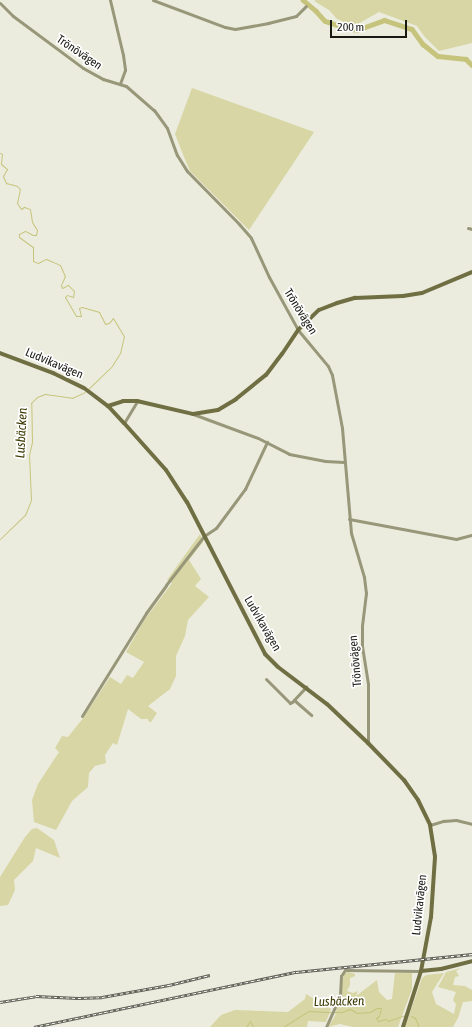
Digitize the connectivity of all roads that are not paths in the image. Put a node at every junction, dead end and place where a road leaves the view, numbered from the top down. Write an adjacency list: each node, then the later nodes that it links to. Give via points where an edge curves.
1 (110, 0): 5 (street, via 125,70)
2 (153, 0): 4 (street, via 225,28 268,23 296,16)
3 (0, 3): 5 (street, Trönövägen, via 13,16 83,68 103,79)
4 (306, 6)
5 (120, 84): 9 (street, Trönövägen, via 134,92 154,110 167,128 186,171 248,233)
6 (468, 228): 7 (street)
7 (472, 229)
8 (472, 272): 9 (street, via 416,295 361,298 337,303 314,314)
9 (298, 330): 13 (street, via 266,375 236,399 218,410); 16 (street, Trönövägen, via 328,366 332,375 342,428)
10 (0, 353): 12 (street, Ludvikavägen, via 84,388)
11 (137, 401): 12 (street, via 122,401); 13 (street); 14 (street)
12 (108, 406): 14 (street, Ludvikavägen)
13 (193, 414): 15 (street)
14 (124, 423): 19 (street, Ludvikavägen, via 166,470 187,502)
15 (267, 442): 16 (street, via 289,454); 19 (street, via 245,489 216,528)
16 (344, 462): 17 (street, Trönövägen)
17 (349, 519): 18 (street, via 456,539); 25 (street, Trönövägen, via 366,593 362,633 368,685)
18 (471, 535)
19 (204, 536): 21 (street, Ludvikavägen, via 264,651 278,667); 23 (street, via 146,613)
20 (266, 680): 22 (street, via 288,701 291,703)
21 (306, 687): 22 (street); 25 (street, Ludvikavägen)
22 (294, 700): 24 (street)
23 (82, 716)
24 (311, 716)
25 (368, 743): 27 (street, Ludvikavägen, via 404,780 418,800)
26 (472, 824): 27 (street, via 456,820)
27 (430, 825): 29 (street, Ludvikavägen, via 435,857 431,916)
28 (472, 961): 29 (street)
29 (421, 971): 30 (street, via 345,970 341,976 340,995); 31 (street, Ludvikavägen)
30 (326, 1027)
31 (403, 1027)

